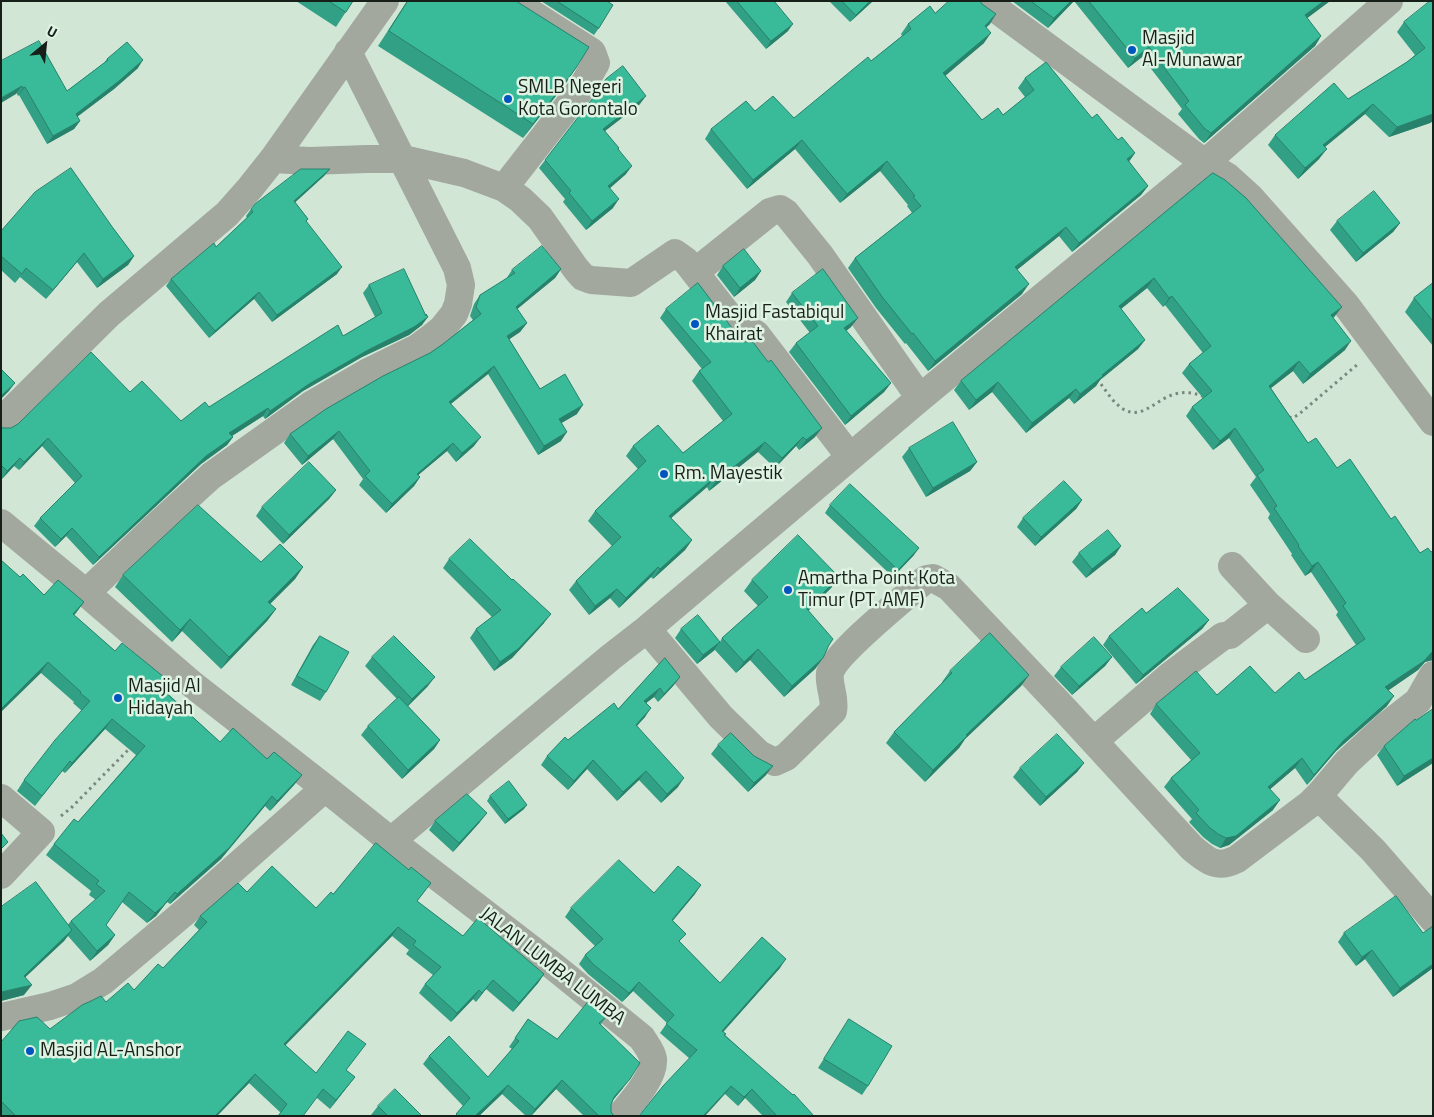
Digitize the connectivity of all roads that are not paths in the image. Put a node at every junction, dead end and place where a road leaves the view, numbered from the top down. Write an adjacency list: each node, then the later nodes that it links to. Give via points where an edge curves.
1 (385, 1): 5 (street)
2 (512, 1): 9 (street, via 592,52 596,63 581,89)
3 (985, 1): 8 (street)
4 (1389, 1): 8 (street)
5 (348, 52): 6 (street); 7 (street)
6 (273, 159): 7 (street); 12 (street, via 227,214 109,314)
7 (403, 160): 9 (street, via 464,173); 17 (street, via 457,268 461,285 454,314 417,348 311,405 211,476)
8 (1205, 163): 11 (street); 13 (street, via 1250,196 1346,305)
9 (504, 188): 10 (street, via 540,218 583,277 631,283 675,253)
10 (695, 272): 11 (street, via 770,212 780,209 820,255); 14 (street, via 744,337 756,334)
11 (920, 398): 14 (street)
12 (1, 421)
13 (1433, 422)
14 (850, 457): 19 (street)
15 (1, 523): 17 (street, JALAN LUMBA LUMBA)
16 (1232, 566): 18 (street)
17 (86, 592): 23 (street, JALAN LUMBA LUMBA, via 193,685)
18 (1268, 605): 20 (street); 22 (street, via 1172,675)
19 (647, 629): 22 (street, via 721,717 759,754 775,762 786,757 833,711 835,704 830,677 833,667 862,635 926,579 933,578 950,587); 26 (street)
20 (1306, 639)
21 (1433, 675): 24 (street, via 1418,701 1347,762)
22 (1094, 741): 24 (street, via 1192,848 1218,864 1228,864 1237,859)
23 (326, 788): 26 (street, JALAN LUMBA LUMBA); 29 (street, via 104,981 77,998)
24 (1319, 795): 28 (street, via 1373,850)
25 (1, 798): 27 (street, via 41,832)
26 (391, 841): 30 (street, JALAN LUMBA LUMBA, via 642,1038 651,1053 651,1072)
27 (1, 875)
28 (1433, 919)
29 (1, 1017)
30 (620, 1116)

